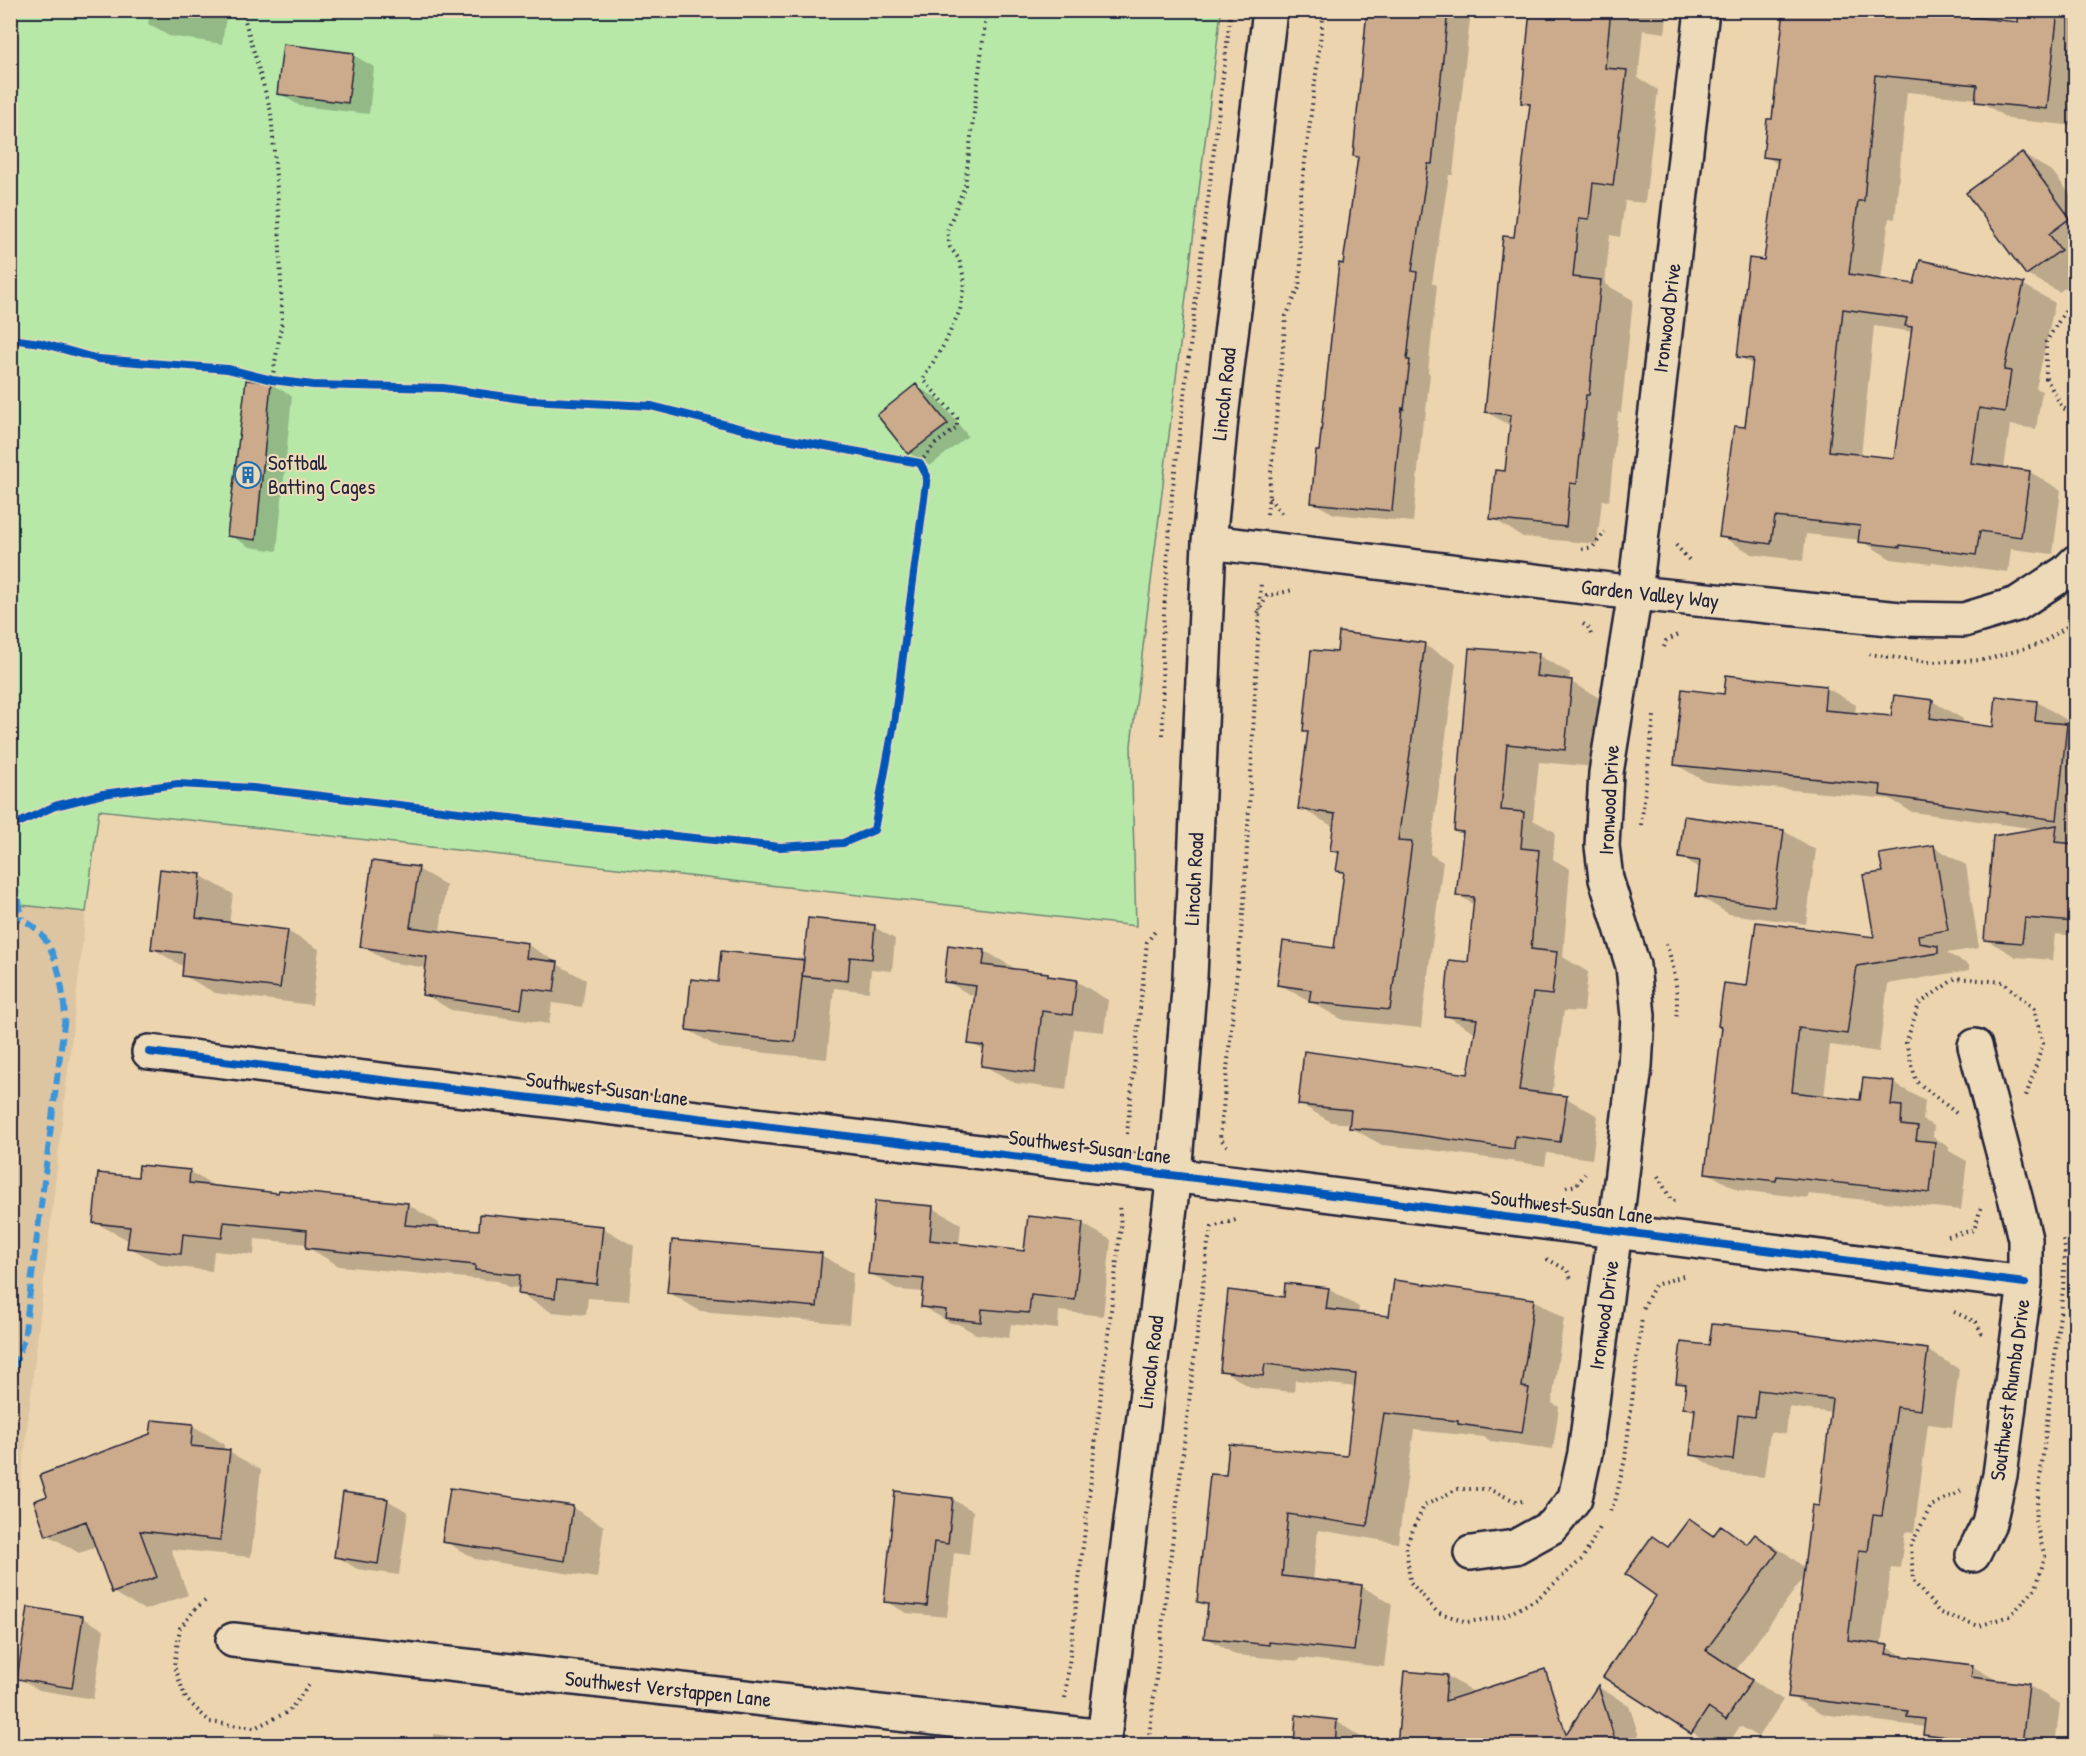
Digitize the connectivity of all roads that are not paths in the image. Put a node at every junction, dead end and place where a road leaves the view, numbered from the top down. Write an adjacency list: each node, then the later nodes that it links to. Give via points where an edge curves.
1 (1270, 10): 3 (street, Lincoln Road)
2 (1702, 10): 5 (street, Ironwood Drive)
3 (1209, 543): 5 (street, Garden Valley Way); 8 (street, Lincoln Road, via 1190,977)
4 (2076, 562): 5 (street, Garden Valley Way, via 2017,604 1964,620 1900,619)
5 (1635, 593): 9 (street, Ironwood Drive, via 1606,773 1602,846 1606,879 1633,966 1638,1017)
6 (1975, 1046): 10 (street, Southwest Rhumba Drive, via 2025,1239)
7 (150, 1052): 8 (street, Southwest Susan Lane)
8 (1174, 1175): 9 (street, Southwest Susan Lane); 14 (street, Lincoln Road)
9 (1615, 1231): 10 (street, Southwest Susan Lane); 11 (street, Ironwood Drive, via 1585,1453 1575,1498 1553,1526 1515,1547)
10 (2025, 1283): 12 (street, Southwest Rhumba Drive, via 2000,1475 1989,1523)
11 (1471, 1553)
12 (1973, 1555)
13 (233, 1640): 14 (street, Southwest Verstappen Lane, via 1061,1733)
14 (1103, 1741)

